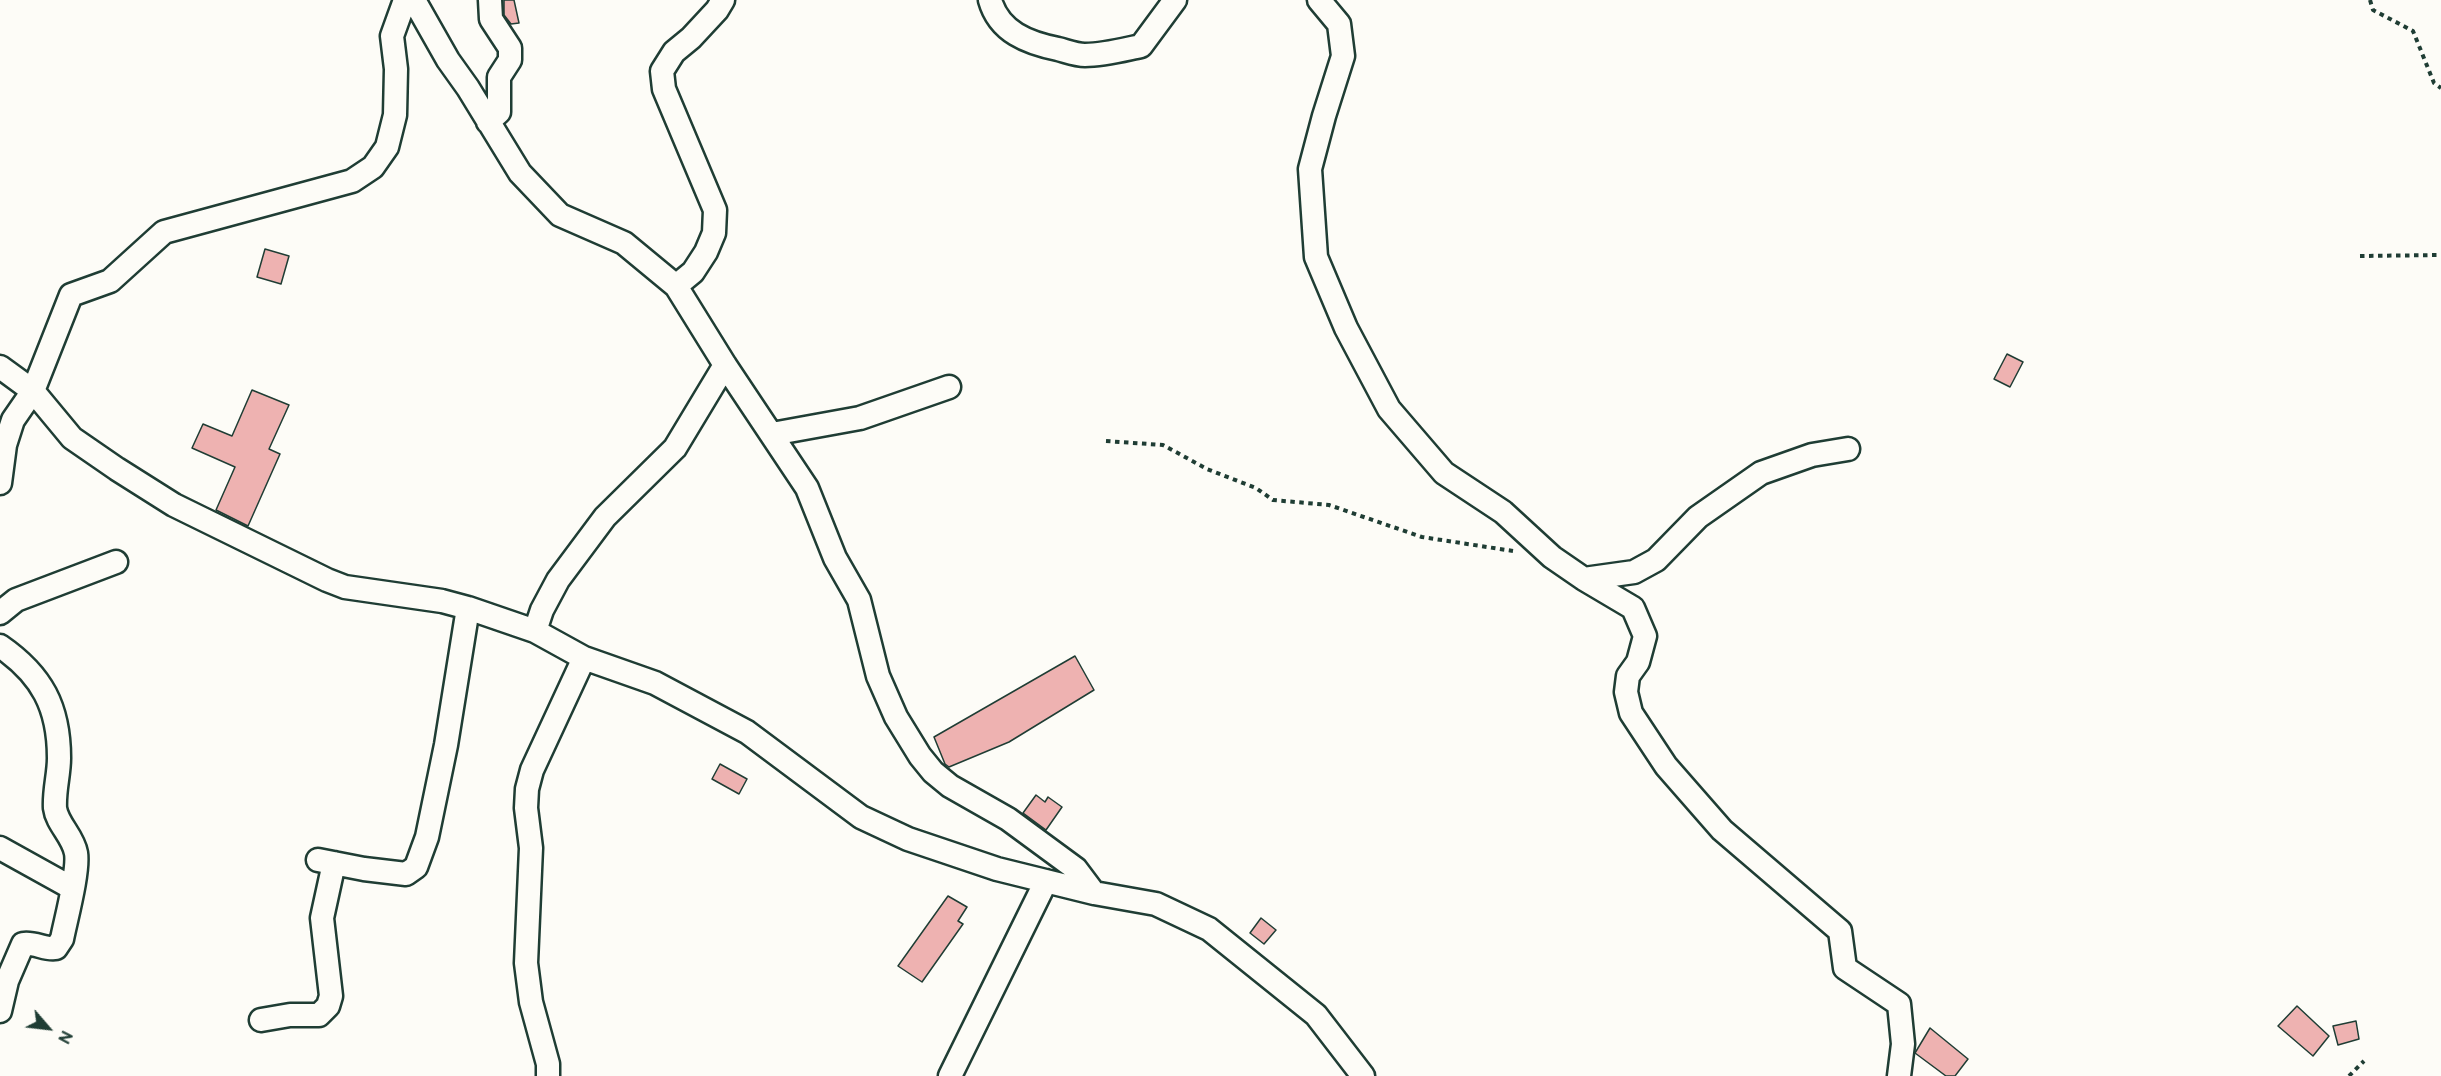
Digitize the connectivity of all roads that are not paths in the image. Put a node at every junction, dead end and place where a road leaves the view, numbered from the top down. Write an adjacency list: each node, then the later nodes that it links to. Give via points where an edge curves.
1 (405, 0): 13 (street, via 392,36 395,115 387,147 373,167 352,181 164,232 110,281 71,295)
2 (414, 0): 8 (street)
3 (490, 0): 8 (street, via 491,19 510,48 510,60 499,77 498,112)
4 (723, 0): 9 (street, via 698,31 674,52 662,71 664,89 715,210 714,233 706,252 693,272)
5 (990, 0): 6 (street, via 994,13 1014,34 1032,44 1083,55 1141,46)
6 (1175, 0)
7 (1319, 0): 18 (street, via 1339,24 1343,56 1310,169 1316,257 1346,328 1389,409 1444,473 1503,513 1552,557)
8 (488, 122): 9 (street, via 520,173 560,215 624,243)
9 (676, 286): 10 (street)
10 (724, 365): 14 (street); 21 (street, via 675,448 605,517 558,580)
11 (0, 367): 13 (street)
12 (949, 387): 14 (street, via 860,418)
13 (33, 391): 16 (street, via 13,420); 19 (street, via 72,438 174,505 259,548 345,587)
14 (772, 434): 27 (street, via 807,488 835,558 859,600 878,676 896,717 920,756 950,786 1008,819 1076,869)
15 (1848, 449): 18 (street, via 1812,455 1761,473 1698,517 1656,560 1634,572)
16 (0, 483)
17 (116, 562): 20 (street, via 16,600)
18 (1584, 579): 33 (street, via 1633,608 1645,636 1638,662 1628,676 1626,692 1631,713 1666,766 1722,830 1840,931 1845,968 1899,1004 1903,1044)
19 (468, 608): 21 (street); 29 (street, via 444,757 427,837 416,867 406,874 326,861 322,918 331,996 328,1006 319,1015)
20 (0, 613)
21 (535, 632): 23 (street)
22 (0, 646): 26 (street, via 34,674 48,694 58,729 56,813 76,855)
23 (584, 658): 25 (street, via 655,683 747,732 861,817 930,847); 30 (street, via 527,789 531,848 526,963)
24 (0, 848): 26 (street)
25 (1046, 881): 27 (street); 31 (street)
26 (72, 888): 28 (street, via 62,939 51,949 23,944 7,981)
27 (1094, 893): 32 (street, via 1155,904 1209,929 1316,1015)
28 (0, 1011)
29 (261, 1020)
30 (548, 1076)
31 (950, 1076)
32 (1364, 1076)
33 (1899, 1076)

